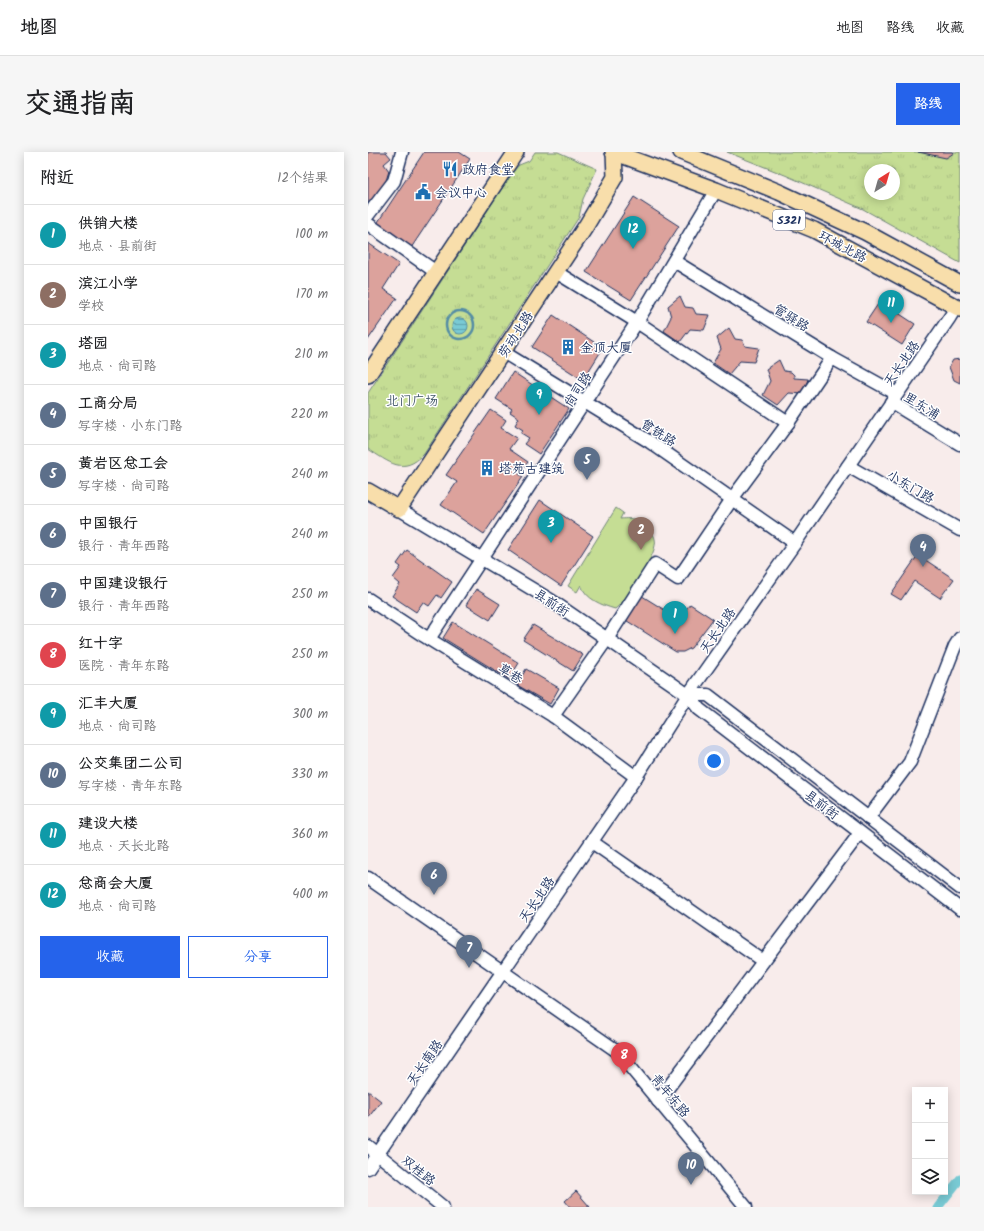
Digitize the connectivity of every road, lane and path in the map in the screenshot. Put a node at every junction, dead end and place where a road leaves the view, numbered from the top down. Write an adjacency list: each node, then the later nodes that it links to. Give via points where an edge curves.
1 (402, 152): 6 (street, via 394,181)
2 (516, 152): 9 (main road)
3 (614, 152): 5 (main road, 环城北路 / S321); 10 (main road, 劳动北路, via 615,177)
4 (681, 152): 11 (main road, 环城北路 / S321, via 779,192 865,232)
5 (716, 190): 8 (street, 尚司路); 12 (main road, 环城北路 / S321, via 814,230)
6 (368, 215)
7 (368, 224): 9 (street)
8 (674, 261): 13 (street, 尚司路); 15 (street, 管驿路)
9 (436, 272): 16 (main road)
10 (556, 272): 13 (street); 14 (main road, 劳动北路)
11 (960, 284)
12 (958, 308): 17 (street, 天长北路)
13 (638, 322): 18 (street, 尚司路); 19 (street)
14 (503, 352): 18 (street, 曾铣路); 25 (main road, 劳动北路)
15 (832, 358): 17 (street, 管驿路); 19 (street)
16 (368, 375)
17 (894, 398): 20 (street, 里东浦); 21 (street, 天长北路)
18 (585, 402): 24 (street, 曾铣路, via 650,442); 28 (street, 尚司路)
19 (788, 423): 24 (street)
20 (960, 444)
21 (848, 466): 26 (street, 小东门路); 27 (street, 天长北路)
22 (368, 484): 25 (main road, 县前街)
23 (368, 491): 25 (main road, 县前街)
24 (732, 499): 27 (street, 曾铣路); 32 (street, via 678,579 655,564)
25 (404, 510): 28 (street, 县前街)
26 (960, 530)
27 (795, 543): 33 (street, 天长北路)
28 (483, 559): 31 (street, 尚司路); 32 (street, 县前街, via 552,601)
29 (368, 599): 31 (street, 草巷)
30 (960, 638): 36 (street, via 910,762)
31 (429, 639): 34 (street, 草巷)
32 (607, 639): 33 (street, 县前街); 34 (street)
33 (688, 695): 35 (street, 天长北路); 36 (street, 县前街, via 708,695); 37 (street, 县前街, via 699,709)
34 (553, 716): 35 (street, 草巷)
35 (636, 777): 38 (street, 天长北路)
36 (868, 818): 40 (street, 县前街)
37 (860, 833): 41 (street, 县前街); 42 (street)
38 (592, 842): 42 (street); 43 (street, 天长北路)
39 (368, 878): 43 (street, 青年东路)
40 (960, 888)
41 (960, 910)
42 (763, 961): 44 (street)
43 (504, 971): 44 (street, 青年东路, via 616,1051); 46 (street, 天长南路)
44 (658, 1101): 49 (street, 青年东路)
45 (368, 1146): 46 (street, 双桂路)
46 (378, 1154): 47 (street, 天长南路); 48 (street, 双桂路)
47 (368, 1168)
48 (443, 1207)
49 (746, 1207)

